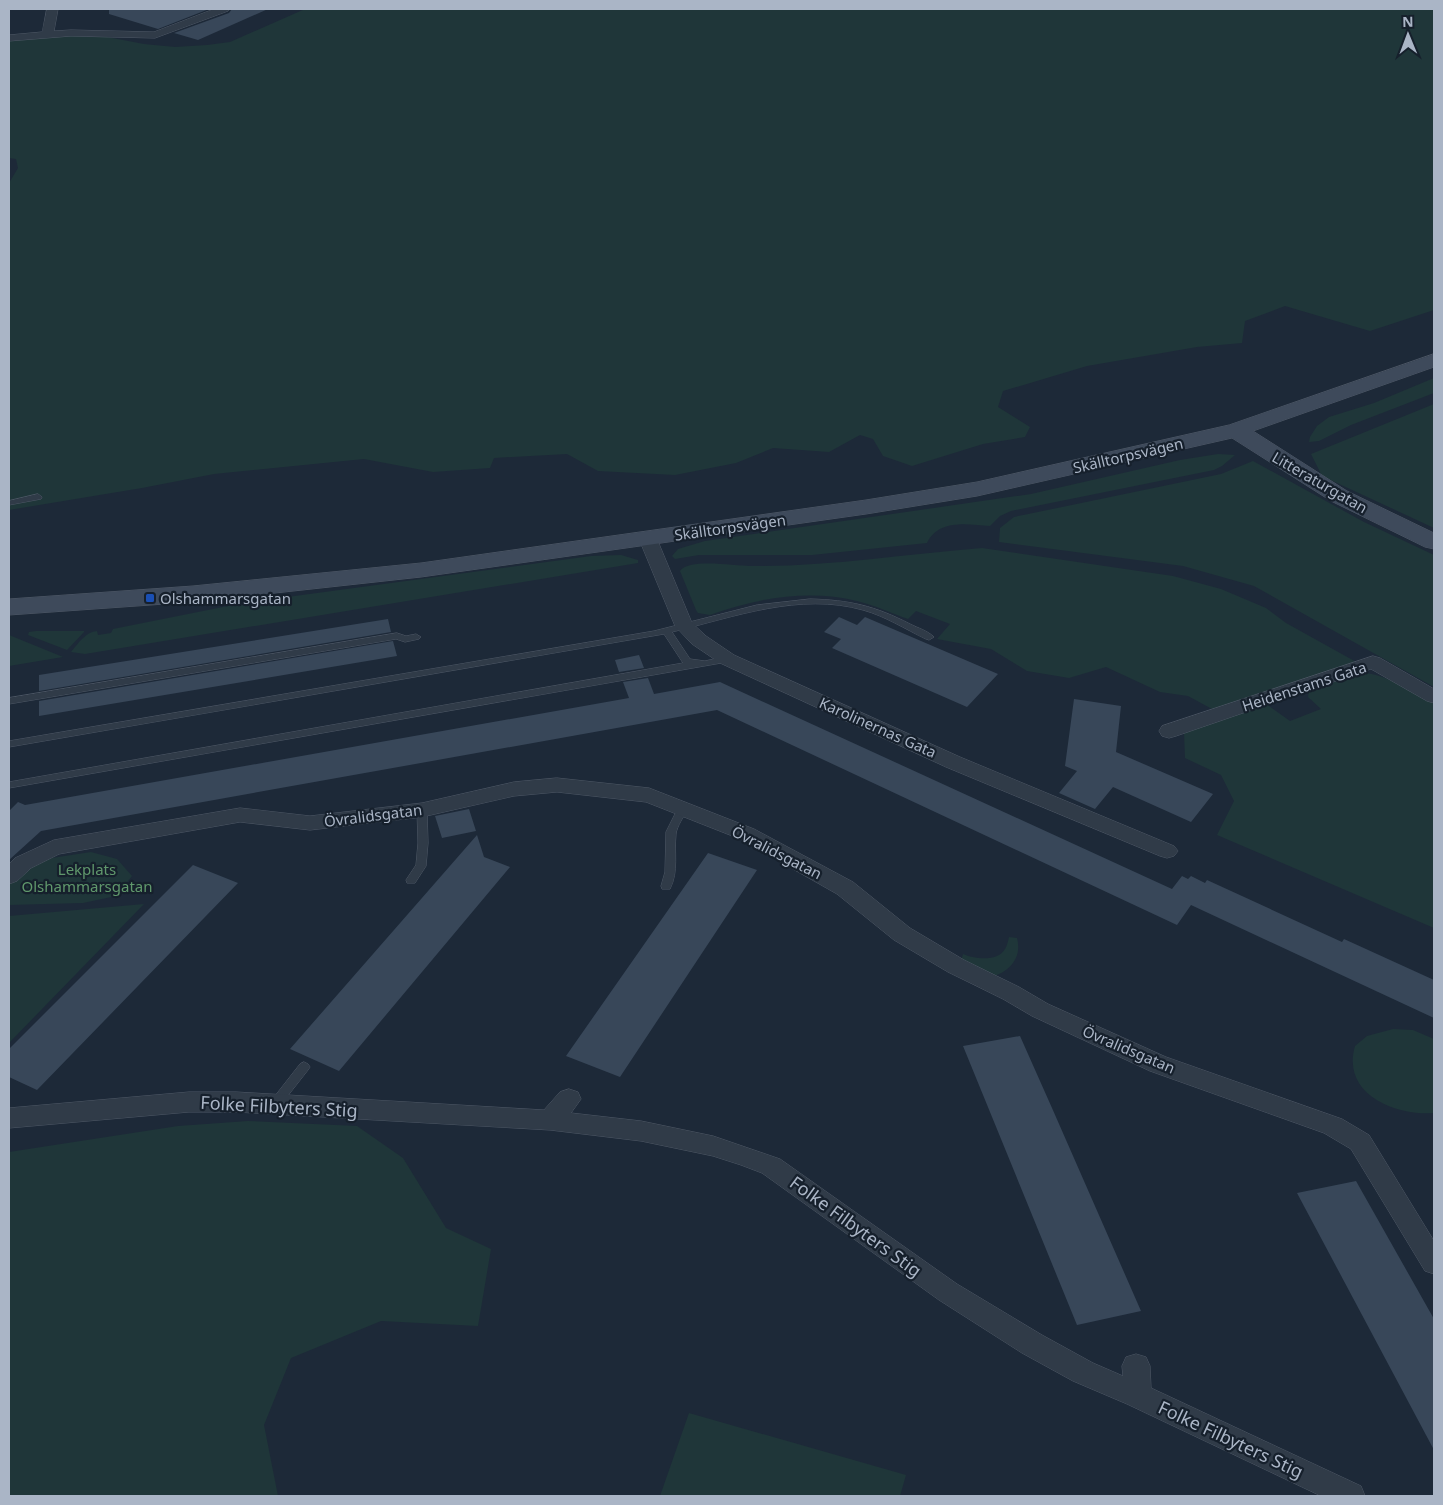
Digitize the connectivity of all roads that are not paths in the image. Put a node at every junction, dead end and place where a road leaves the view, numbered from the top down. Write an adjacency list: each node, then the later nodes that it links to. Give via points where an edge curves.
1 (52, 9): 3 (street)
2 (224, 9): 3 (street, via 155,35)
3 (47, 35): 4 (street)
4 (9, 38)
5 (1434, 360): 6 (street, Skälltorpsvägen)
6 (1236, 430): 9 (street, Skälltorpsvägen, via 977,488); 10 (street, Litteraturgatan, via 1339,496)
7 (38, 497): 8 (lane)
8 (9, 503)
9 (648, 539): 11 (street, Skälltorpsvägen, via 281,586); 12 (street, Karolinernas Gata)
10 (1434, 542)
11 (9, 607)
12 (676, 629): 14 (lane, via 792,601 865,608); 15 (street, Karolinernas Gata); 16 (lane, via 684,659); 20 (lane, via 535,656)
13 (416, 637): 18 (lane, via 405,639 396,636)
14 (929, 637)
15 (727, 659): 16 (lane); 24 (street, Karolinernas Gata, via 953,762)
16 (695, 664): 21 (lane)
17 (1434, 697): 19 (street, Heidenstams Gata, via 1373,662)
18 (9, 700)
19 (1168, 731)
20 (9, 744)
21 (9, 785)
22 (683, 809): 23 (street, Övralidsgatan, via 649,795 557,785 514,789); 27 (lane, via 671,832 670,872); 33 (street, Övralidsgatan, via 747,834 845,888 902,934 1040,1010 1158,1064 1333,1126 1360,1142)
23 (422, 810): 25 (street, Övralidsgatan, via 310,823 240,815 54,848 23,863); 26 (lane, via 421,866)
24 (1167, 851)
25 (9, 876)
26 (411, 880)
27 (666, 886)
28 (304, 1067): 30 (lane)
29 (569, 1099): 32 (street)
30 (275, 1104): 31 (street, Folke Filbyters Stig, via 189,1102); 32 (street, Folke Filbyters Stig)
31 (9, 1118)
32 (550, 1120): 35 (street, Folke Filbyters Stig, via 640,1131 714,1146 771,1166 982,1315 1083,1372)
33 (1434, 1263)
34 (1136, 1366): 35 (street)
35 (1137, 1394): 36 (street, Folke Filbyters Stig)
36 (1351, 1496)

